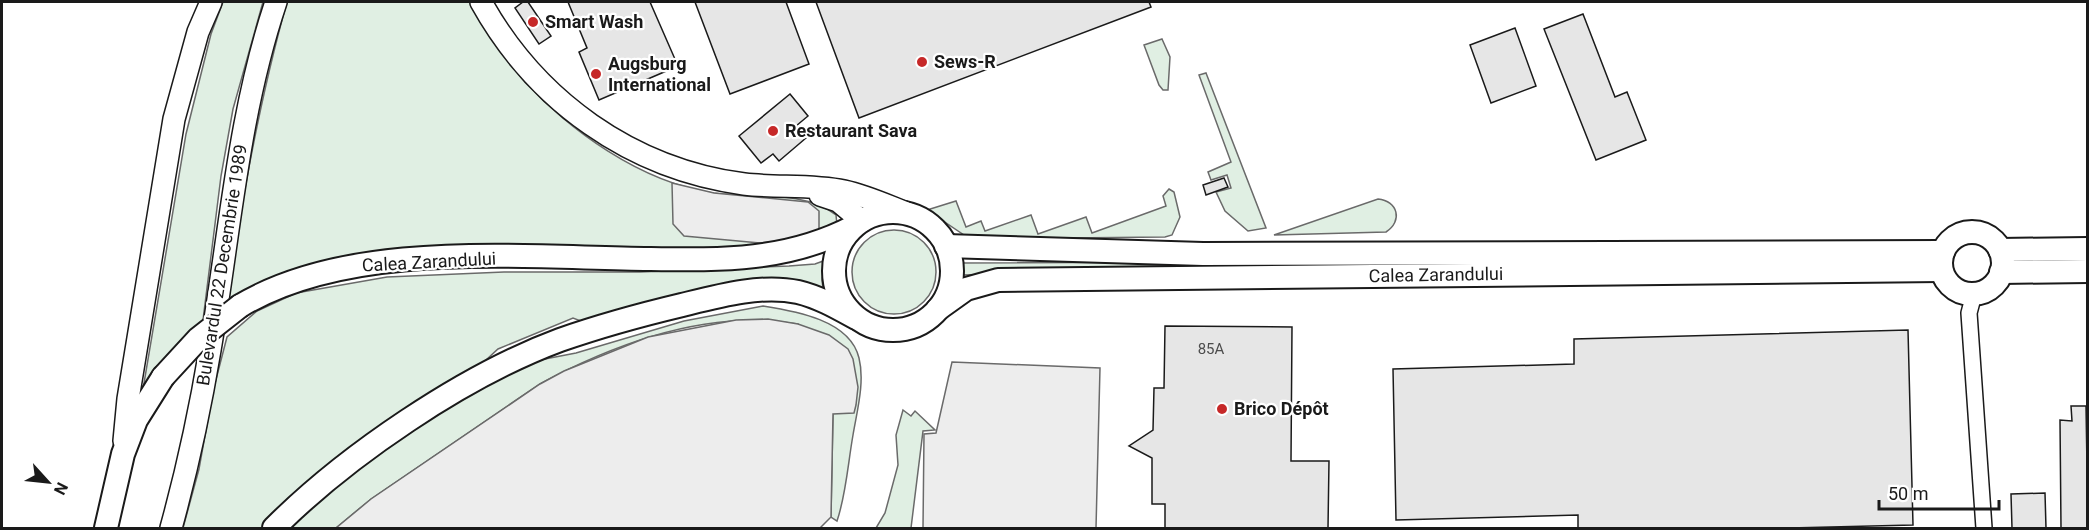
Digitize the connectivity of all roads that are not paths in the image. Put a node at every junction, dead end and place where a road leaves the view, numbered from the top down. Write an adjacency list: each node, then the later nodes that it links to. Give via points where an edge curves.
1 (211, 2): 15 (main road, via 198,32 174,119 128,399)
2 (276, 2): 17 (main road, Bulevardul 22 Decembrie 1989, via 244,128 210,350)
3 (481, 2): 4 (main road, Calea Zarandului, via 537,79 592,127 622,146 687,173)
4 (787, 187): 5 (main road, Calea Zarandului, via 843,191); 6 (main road, Calea Zarandului, via 838,201)
5 (909, 214): 6 (main road, Calea Zarandului, via 889,212); 7 (main road, Calea Zarandului, via 937,232)
6 (858, 224): 14 (main road, via 843,240 834,273 844,305); 15 (main road, Calea Zarandului, bridge, via 806,248 738,259 469,257 339,269 284,284 240,306 198,339 163,377 136,420)
7 (946, 246): 9 (main road, Calea Zarandului, via 1203,254); 13 (main road, Calea Zarandului, via 952,277 948,294)
8 (2088, 249): 10 (main road)
9 (1942, 261): 10 (main road, via 1956,236 1976,232 1994,241); 12 (main road, via 1950,285); 13 (main road, Calea Zarandului, via 998,280 966,289)
10 (2001, 261): 11 (main road); 12 (main road, via 1993,285)
11 (2088, 271)
12 (1974, 294): 19 (street, via 1969,313)
13 (938, 309): 14 (main road, Calea Zarandului, via 926,321 890,331 871,327)
14 (856, 318): 18 (main road, Calea Zarandului, via 813,297 775,290 708,298 622,319 558,341 422,412 351,461)
15 (123, 454): 16 (main road, Calea Zarandului)
16 (106, 528)
17 (171, 528)
18 (274, 528)
19 (1984, 528)

